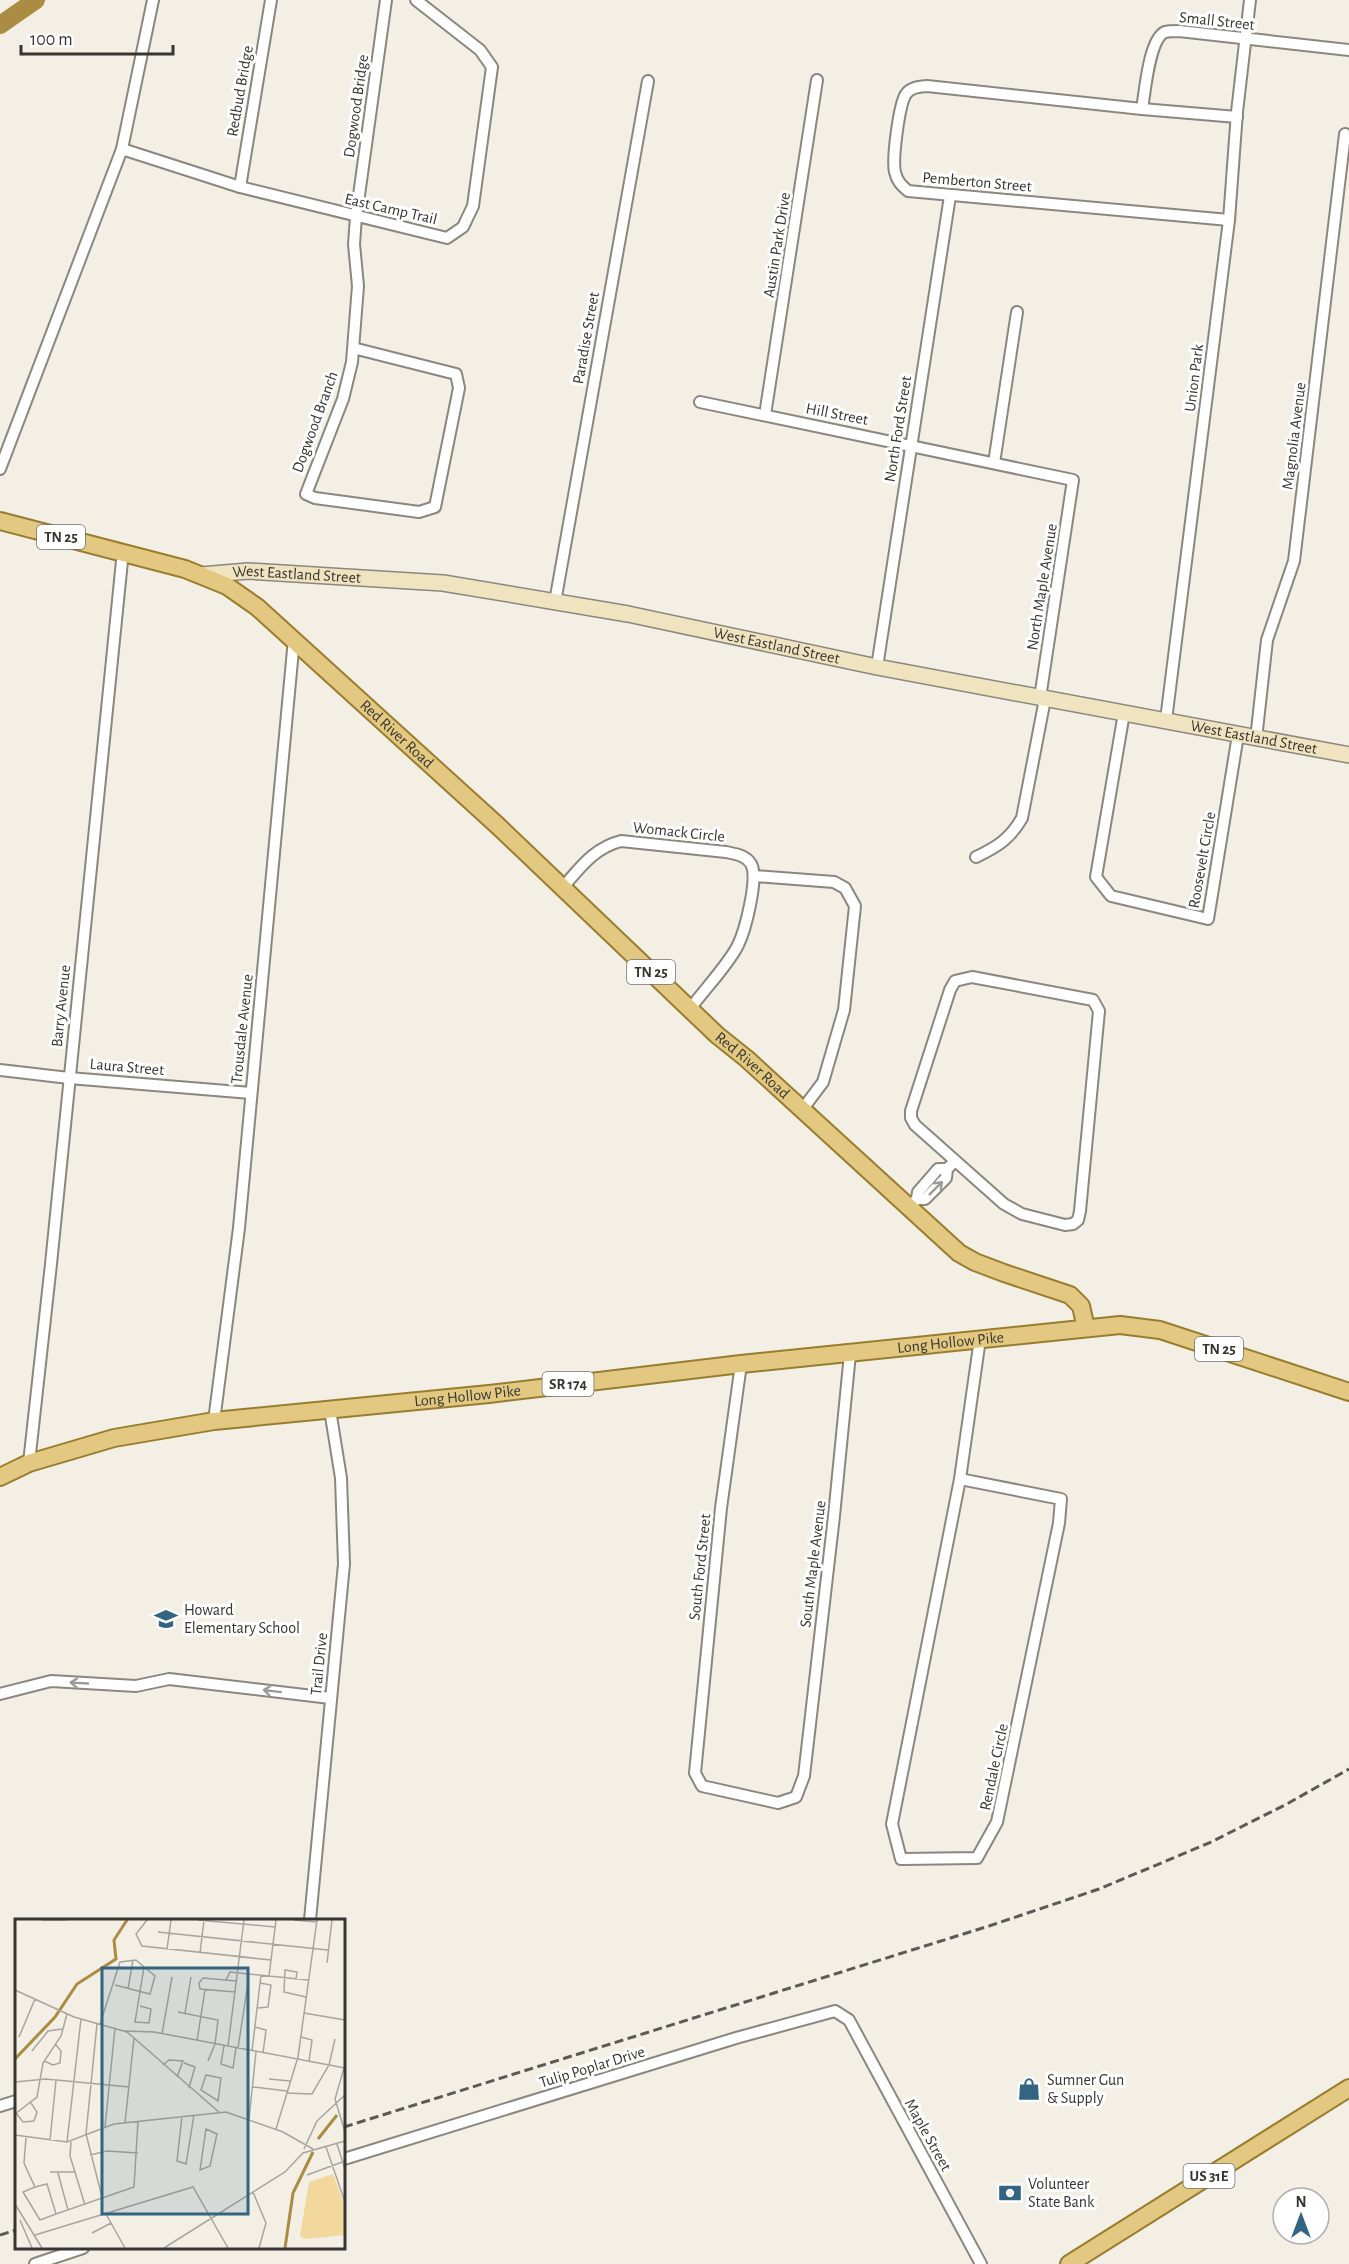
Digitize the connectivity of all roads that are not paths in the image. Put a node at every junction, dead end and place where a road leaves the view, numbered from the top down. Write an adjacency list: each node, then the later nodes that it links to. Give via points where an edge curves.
1 (153, 0): 13 (street)
2 (271, 0): 14 (street, Redbud Bridge)
3 (386, 0): 16 (street, Dogwood Bridge)
4 (416, 0): 16 (street, East Camp Trail, via 480,50 492,67 473,206 463,227 447,238)
5 (1250, 0): 6 (street, Union Park)
6 (1244, 39): 7 (street, Small Street); 10 (street, Small Street, via 1165,32 1156,39 1152,50); 11 (street, Union Park)
7 (1349, 50)
8 (817, 80): 21 (street, Austin Park Drive)
9 (648, 81): 30 (street, Paradise Street)
10 (1142, 109): 11 (street, Pemberton Street); 15 (street, Pemberton Street, via 916,87 903,100 894,171 908,191)
11 (1237, 117): 17 (street, Union Park)
12 (1345, 134): 37 (street, Magnolia Avenue, via 1294,561 1267,640)
13 (122, 149): 14 (street, East Camp Trail); 24 (street)
14 (240, 187): 16 (street, East Camp Trail)
15 (950, 196): 17 (street, Pemberton Street); 22 (street, North Ford Street)
16 (356, 217): 19 (street, Dogwood Branch, via 358,286)
17 (1229, 220): 35 (street, Union Park)
18 (1017, 312): 23 (street)
19 (353, 348): 19 (street, Dogwood Branch, via 343,399 306,494 419,512 435,507 459,388 456,374)
20 (700, 402): 21 (street, Hill Street)
21 (765, 415): 22 (street, Hill Street)
22 (911, 444): 23 (street, Hill Street); 32 (street, North Ford Street)
23 (994, 463): 25 (street, Hill Street)
24 (0, 469)
25 (1073, 480): 33 (street, North Maple Avenue)
26 (0, 521): 27 (main road, TN 25)
27 (123, 551): 28 (main road, West Eastland Street / TN 25); 44 (street, Barry Avenue)
28 (201, 575): 29 (main road, West Eastland Street / TN 25); 30 (street, West Eastland Street, via 248,571 443,583)
29 (227, 586): 31 (main road, Red River Road / TN 25)
30 (555, 602): 32 (street, West Eastland Street, via 640,616)
31 (294, 639): 41 (main road, Red River Road / TN 25); 45 (street, Trousdale Avenue)
32 (877, 667): 33 (street, West Eastland Street)
33 (1043, 698): 34 (street, West Eastland Street); 39 (street, North Maple Avenue, via 1022,818 1014,833)
34 (1124, 713): 35 (street, West Eastland Street); 36 (street, Roosevelt Circle, via 1096,877 1111,896 1208,919)
35 (1166, 720): 36 (street, West Eastland Street)
36 (1238, 735): 37 (street, West Eastland Street)
37 (1256, 739): 38 (street, West Eastland Street)
38 (1349, 755)
39 (976, 857)
40 (754, 876): 41 (street, Womack Circle, via 751,864 743,856 621,841 592,855); 42 (street, via 746,922 737,946); 46 (street, via 834,882 845,888 855,906 838,1035 823,1082)
41 (563, 887): 42 (main road, Red River Road / TN 25)
42 (690, 1008): 46 (main road, Red River Road / TN 25)
43 (0, 1070): 44 (street, Laura Street)
44 (69, 1078): 45 (street, Laura Street); 56 (street, Barry Avenue)
45 (251, 1093): 55 (street, Trousdale Avenue, via 239,1227)
46 (802, 1110): 48 (main road, Red River Road / TN 25)
47 (951, 1165): 47 (street, via 915,1125 911,1110 955,981 972,977 1094,1000 1099,1011 1078,1220 1065,1225 1022,1214); 48 (street, via 946,1178 925,1199)
48 (913, 1204): 49 (main road, Red River Road / TN 25, via 959,1253 1070,1295 1082,1306)
49 (1086, 1328): 50 (main road, Long Hollow Pike / SR 174); 53 (main road, TN 25, via 1120,1325 1160,1330)
50 (980, 1339): 51 (main road, Long Hollow Pike / SR 174); 58 (street, Rendale Circle)
51 (850, 1354): 52 (main road, Long Hollow Pike / SR 174); 61 (street, South Maple Avenue, via 804,1776 796,1797 778,1803 702,1786)
52 (741, 1364): 54 (main road, Long Hollow Pike / SR 174); 61 (street, South Ford Street, via 721,1508)
53 (1349, 1392)
54 (330, 1410): 55 (main road, Long Hollow Pike / SR 174); 60 (street, Trail Drive, via 341,1478 344,1564)
55 (214, 1421): 56 (main road, Long Hollow Pike / SR 174, via 114,1438)
56 (29, 1463): 57 (main road, Long Hollow Pike / SR 174)
57 (0, 1477)
58 (960, 1479): 58 (street, Rendale Circle, via 892,1824 901,1859 977,1858 997,1822 1059,1523 1061,1499)
59 (0, 1694): 60 (street, one-way to 59, via 169,1679 136,1686 51,1681)
60 (330, 1698): 62 (street, Trail Drive)
61 (695, 1773)
62 (310, 1919)
63 (849, 2020): 67 (street, Tulip Poplar Drive, via 836,2011 819,2015); 70 (street, Maple Street)
64 (1349, 2088): 71 (main road, US 31E)
65 (15, 2101): 66 (street)
66 (0, 2106)
67 (345, 2159)
68 (78, 2249): 69 (street)
69 (37, 2264)
70 (981, 2264)
71 (1069, 2264)

